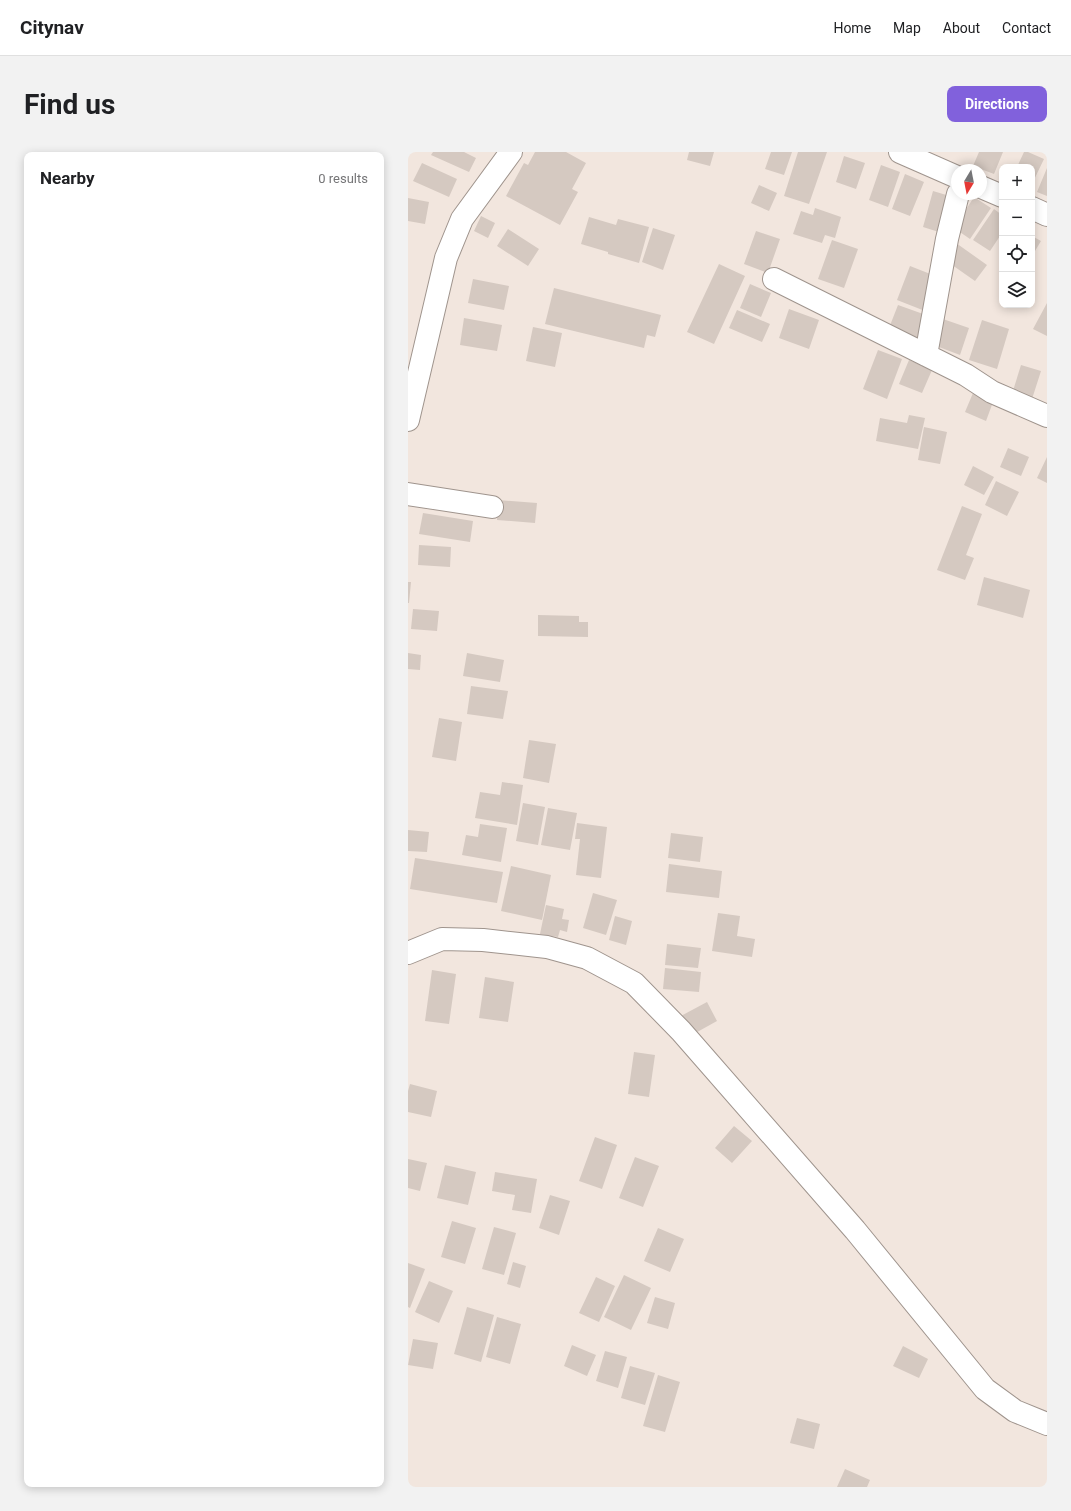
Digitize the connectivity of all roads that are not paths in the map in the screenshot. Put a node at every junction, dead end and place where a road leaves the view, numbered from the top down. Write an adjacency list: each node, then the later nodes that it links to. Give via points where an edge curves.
1 (511, 152): 12 (street, via 462,219 446,258)
2 (900, 152): 3 (street)
3 (951, 174)
4 (987, 190): 5 (street)
5 (999, 195)
6 (957, 200): 10 (street)
7 (1035, 209): 8 (street)
8 (1047, 215)
9 (774, 280): 10 (street)
10 (926, 355): 11 (street, via 966,375 992,392)
11 (1047, 416)
12 (408, 420)
13 (408, 494): 14 (street)
14 (492, 507)
15 (408, 953): 16 (street, via 442,939 483,940 547,947 587,958 634,983 681,1031 855,1230 985,1389 1015,1411)
16 (1047, 1424)

